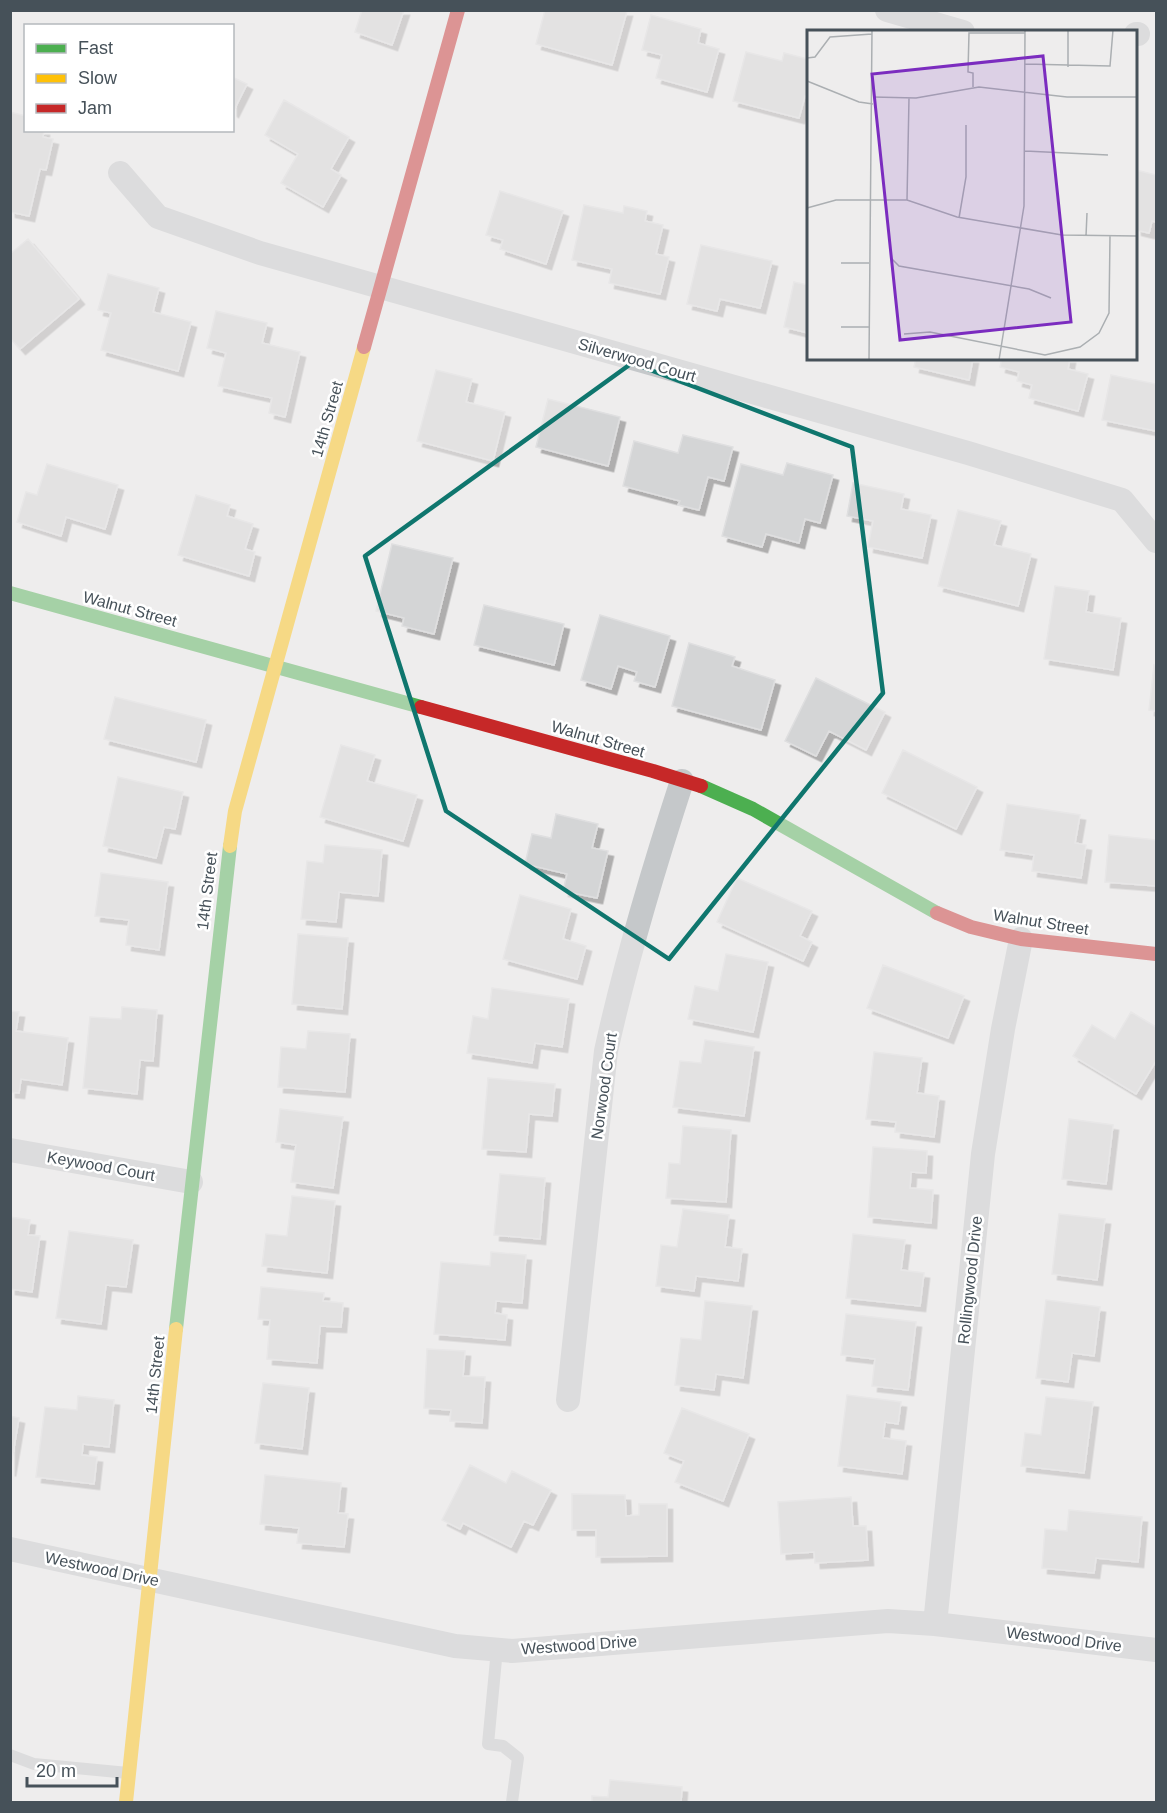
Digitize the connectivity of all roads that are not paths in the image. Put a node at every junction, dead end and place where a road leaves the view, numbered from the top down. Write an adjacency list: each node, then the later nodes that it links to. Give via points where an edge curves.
1 (458, 10): 5 (street, 14th Street)
2 (887, 10): 3 (street)
3 (956, 30)
4 (120, 172): 5 (street, Silverwood Court, via 158,216 260,253)
5 (381, 287): 6 (street, Silverwood Court, via 1122,500); 8 (street, 14th Street)
6 (1156, 541)
7 (10, 593): 8 (street, Walnut Street)
8 (275, 666): 9 (street, Walnut Street); 13 (street, 14th Street, via 235,811)
9 (682, 781): 10 (street, Walnut Street, via 753,809 929,910 970,927); 14 (street, Norwood Court, via 606,1051)
10 (1021, 939): 11 (street, Walnut Street); 17 (street, Rollingwood Drive, via 983,1154)
11 (1156, 954)
12 (10, 1150): 13 (street, Keywood Court)
13 (191, 1182): 16 (street, 14th Street)
14 (568, 1400)
15 (10, 1549): 16 (street, Westwood Drive)
16 (150, 1580): 18 (street, Westwood Drive, via 455,1646); 21 (street, 14th Street)
17 (935, 1623): 18 (street, Westwood Drive, via 888,1621); 19 (street, Westwood Drive)
18 (497, 1649): 23 (lane, via 488,1744 503,1746 518,1758)
19 (1156, 1650)
20 (10, 1755): 21 (lane, via 34,1764)
21 (129, 1773): 22 (street, 14th Street)
22 (126, 1803)
23 (512, 1803)

